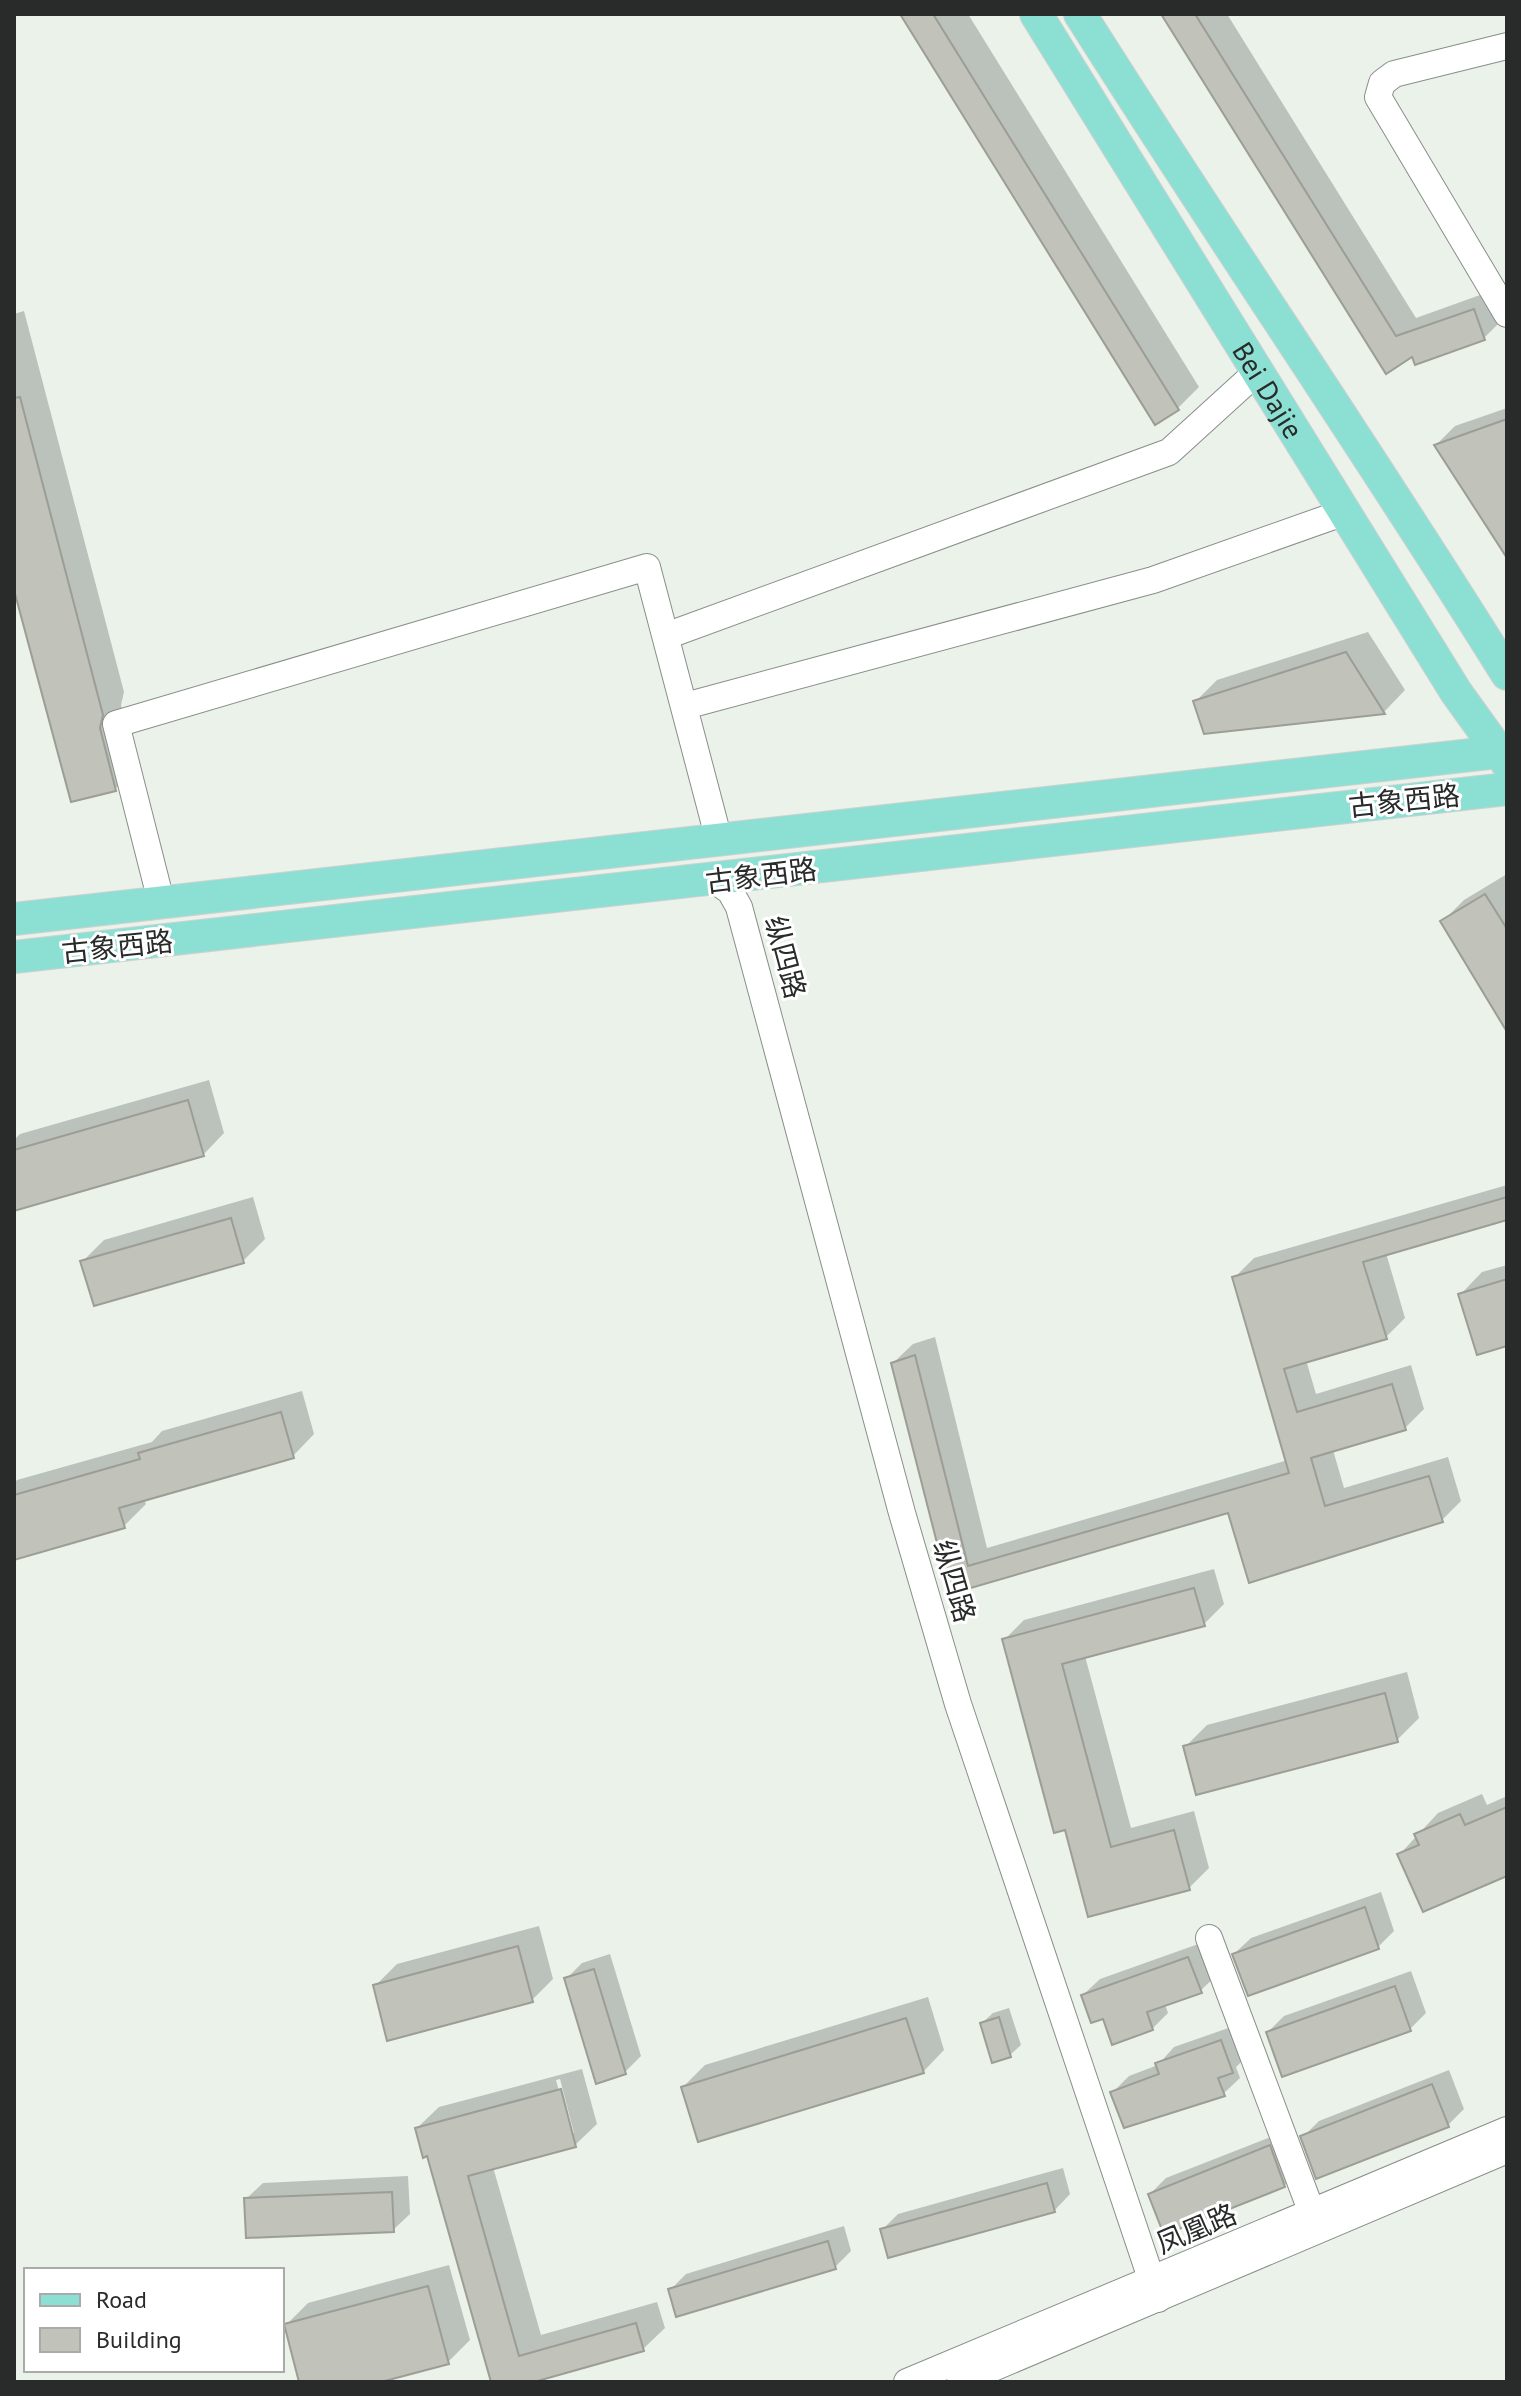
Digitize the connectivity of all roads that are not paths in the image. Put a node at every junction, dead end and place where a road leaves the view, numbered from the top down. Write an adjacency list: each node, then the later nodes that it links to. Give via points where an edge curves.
1 (1036, 14): 5 (main road, Bei Dajie)
2 (1080, 14): 8 (main road, Bei Dajie)
3 (1507, 46): 4 (street, via 1394,74 1382,83 1378,97)
4 (1507, 314)
5 (1258, 371): 6 (main road, Bei Dajie); 7 (street, via 1169,452)
6 (1345, 512): 9 (street, via 1153,580); 10 (main road, Bei Dajie, via 1456,692)
7 (666, 636): 9 (street); 15 (street, via 647,567 116,724)
8 (1507, 674)
9 (685, 706): 12 (street)
10 (1504, 755): 12 (main road, 古象西路)
11 (1507, 789): 13 (main road, 古象西路)
12 (719, 840): 15 (main road, 古象西路)
13 (769, 874): 14 (main road, 古象西路); 22 (street, 纵四路, via 754,888 751,906 914,1509 969,1699)
14 (714, 880): 17 (main road, 古象西路); 22 (street, 纵四路, via 739,907 954,1689)
15 (161, 901): 16 (main road, 古象西路)
16 (14, 919)
17 (14, 957)
18 (1209, 1938): 21 (street)
19 (1507, 2130): 21 (street, 凤凰路)
20 (1507, 2150): 21 (street, 凤凰路)
21 (1316, 2223): 22 (street, 凤凰路)
22 (1160, 2288): 23 (street, 凤凰路); 24 (street, 凤凰路)
23 (907, 2382)
24 (960, 2382)

